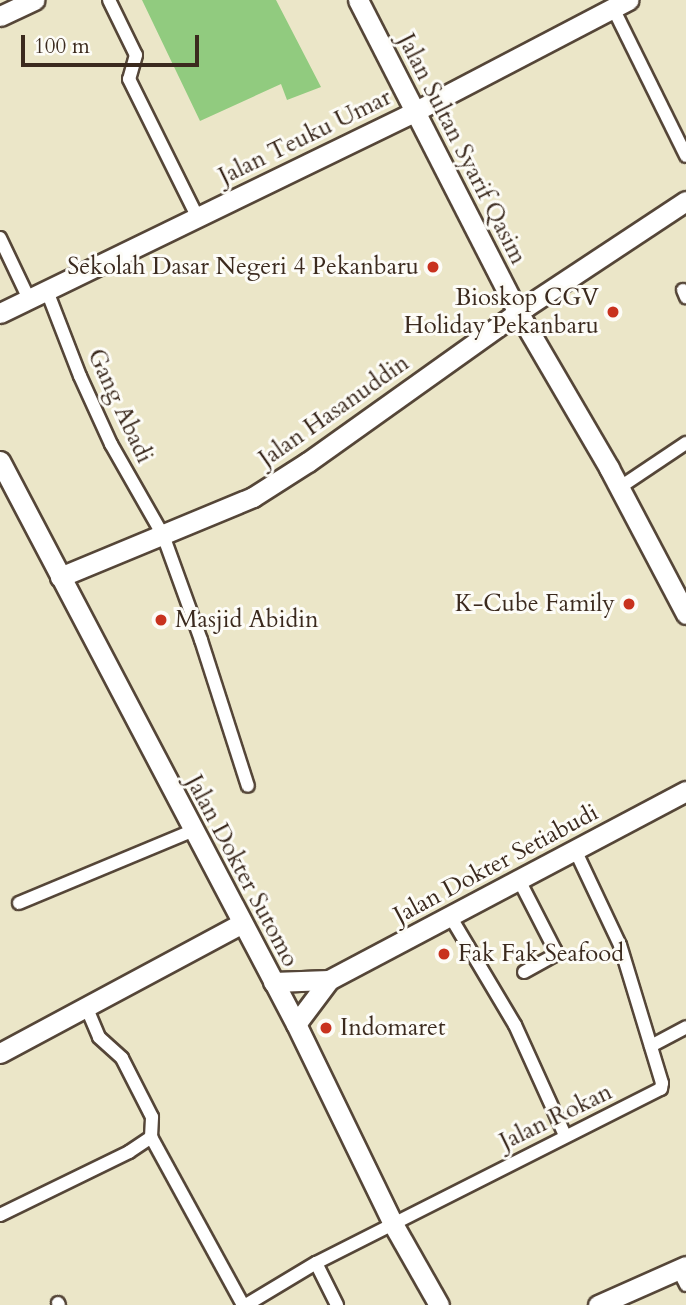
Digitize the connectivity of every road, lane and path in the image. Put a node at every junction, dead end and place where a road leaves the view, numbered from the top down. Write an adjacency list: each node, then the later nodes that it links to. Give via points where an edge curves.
1 (34, 0): 5 (main road)
2 (109, 0): 9 (street, via 135,51 137,60 129,79)
3 (358, 0): 6 (main road, Jalan Sultan Syarif Qasim)
4 (620, 4): 6 (main road, Jalan Teuku Umar); 7 (street)
5 (0, 16)
6 (414, 112): 9 (main road, Jalan Teuku Umar); 12 (main road, Jalan Sultan Syarif Qasim)
7 (686, 156)
8 (686, 201): 12 (main road, Jalan Hasanuddin)
9 (197, 216): 11 (main road, Jalan Teuku Umar)
10 (0, 238): 11 (street, Gang Abadi)
11 (38, 295): 13 (main road, Jalan Teuku Umar); 17 (street, Gang Abadi, via 111,444)
12 (518, 312): 16 (main road, Jalan Sultan Syarif Qasim); 17 (main road, Jalan Hasanuddin, via 253,497)
13 (0, 313)
14 (686, 443): 16 (street)
15 (0, 461): 18 (main road, Jalan Dokter Sutomo)
16 (620, 488): 19 (main road, Jalan Sultan Syarif Qasim)
17 (163, 535): 18 (main road, Jalan Hasanuddin); 20 (street, Gang Abadi)
18 (60, 577): 22 (main road, Jalan Dokter Sutomo)
19 (686, 614)
20 (248, 786)
21 (686, 791): 23 (main road, Jalan Dokter Setiabudi)
22 (192, 831): 25 (street); 27 (main road, Jalan Dokter Sutomo)
23 (575, 850): 24 (main road, Jalan Dokter Setiabudi); 34 (street, Jalan Rokan, via 620,945)
24 (519, 880): 26 (main road, Jalan Dokter Setiabudi); 28 (street, via 555,950 553,956)
25 (19, 903)
26 (450, 916): 29 (main road, Jalan Dokter Setiabudi); 36 (street, via 515,1025)
27 (241, 924): 30 (main road, Jalan Dokter Sutomo); 31 (main road)
28 (524, 972)
29 (330, 981): 30 (main road, Jalan Dokter Setiabudi); 32 (main road, Jalan Dokter Setiabudi)
30 (273, 982): 32 (main road, Jalan Dokter Sutomo)
31 (86, 1006): 35 (main road); 37 (street, via 99,1037 122,1058 152,1117)
32 (296, 1024): 39 (main road, Jalan Dokter Sutomo)
33 (686, 1027): 34 (street)
34 (651, 1046): 36 (street, Jalan Rokan, via 662,1089)
35 (0, 1053)
36 (565, 1135): 39 (street, Jalan Rokan)
37 (151, 1137): 38 (street); 42 (street)
38 (0, 1215)
39 (393, 1224): 40 (street, Jalan Rokan); 44 (main road, Jalan Dokter Sutomo)
40 (316, 1263): 42 (street, Jalan Rokan); 43 (street)
41 (683, 1273): 45 (main road)
42 (244, 1305)
43 (337, 1305)
44 (439, 1305)
45 (598, 1305)

